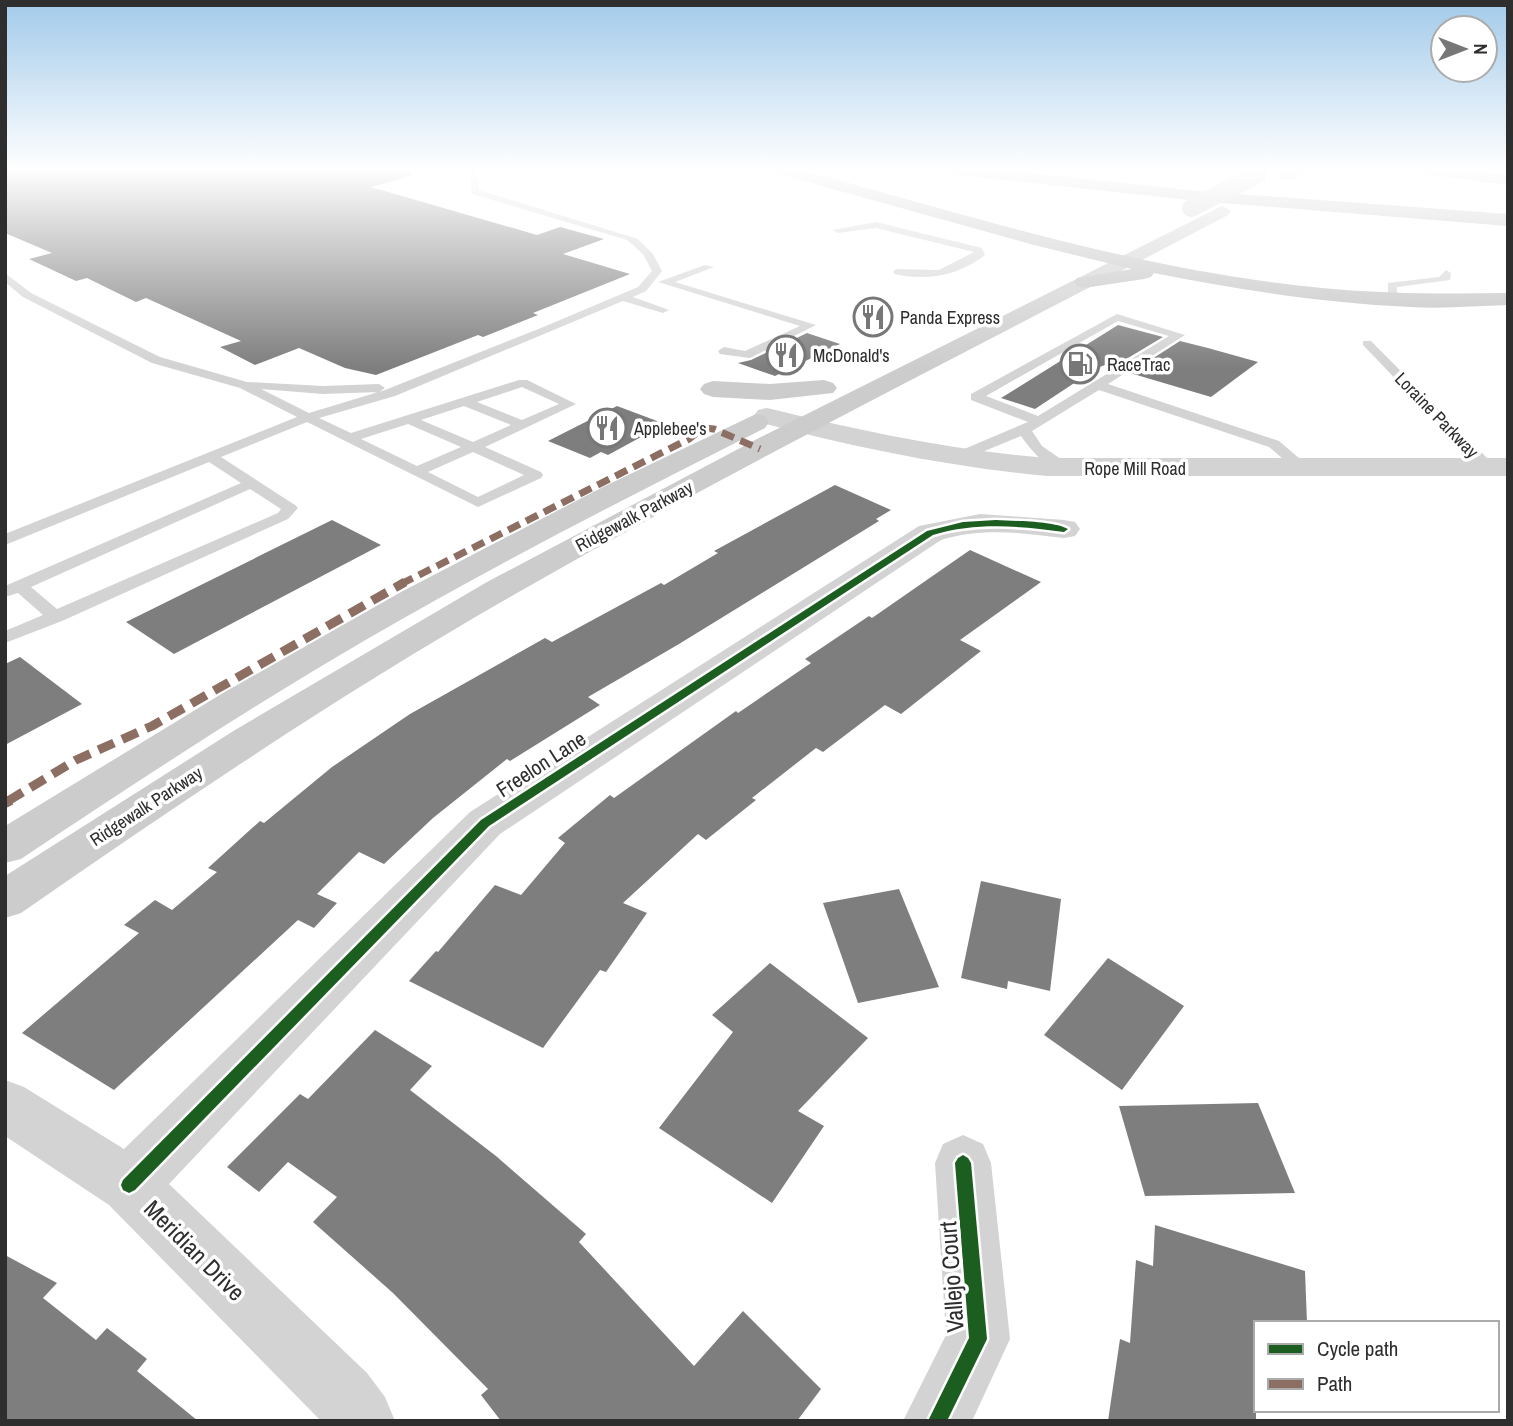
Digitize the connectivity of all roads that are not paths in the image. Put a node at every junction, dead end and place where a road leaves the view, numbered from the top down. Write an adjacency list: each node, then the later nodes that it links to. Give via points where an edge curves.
1 (618, 235): 16 (lane, via 638,243 654,262 657,271)
2 (917, 235): 10 (lane, via 979,250 980,255 928,277)
3 (1021, 235): 6 (highway)
4 (1141, 235): 7 (main road, Ridgewalk Parkway, bridge)
5 (1177, 235): 8 (main road, Ridgewalk Parkway)
6 (1049, 242): 7 (highway); 14 (highway, via 1070,257)
7 (1102, 255): 8 (highway); 14 (main road, Ridgewalk Parkway)
8 (1126, 261): 11 (highway); 14 (main road, Ridgewalk Parkway)
9 (709, 267): 15 (lane)
10 (898, 272)
11 (1185, 274): 14 (highway); 19 (highway, via 1260,288)
12 (1446, 274): 19 (lane, via 1439,280 1392,285)
13 (5, 276): 25 (lane, via 27,295 156,360)
14 (1077, 277): 23 (main road, Ridgewalk Parkway); 36 (main road, Ridgewalk Parkway)
15 (665, 282): 16 (lane); 22 (lane, via 810,325 746,355)
16 (642, 289): 17 (lane)
17 (622, 297): 20 (lane); 26 (lane)
18 (1508, 299): 19 (highway)
19 (1393, 300)
20 (663, 310)
21 (1367, 343): 45 (lane, Loraine Parkway)
22 (724, 351)
23 (895, 354)
24 (847, 376): 28 (main road, Ridgewalk Parkway)
25 (234, 383): 26 (lane, via 323,390); 32 (lane)
26 (411, 384): 32 (lane)
27 (1098, 385): 34 (lane); 34 (lane, via 1179,335 1117,317 976,397); 43 (lane, via 1275,444)
28 (824, 388): 29 (main road, via 770,392); 31 (main road, Ridgewalk Parkway)
29 (713, 389)
30 (468, 402): 33 (lane); 35 (lane); 35 (lane, via 523,383 570,404)
31 (767, 416): 36 (street, Rope Mill Road); 52 (main road, Ridgewalk Parkway, via 396,608 200,723)
32 (308, 417): 38 (lane); 40 (lane)
33 (411, 420): 38 (lane); 39 (lane)
34 (1039, 421): 37 (lane)
35 (522, 425): 39 (lane)
36 (803, 426): 41 (street, Rope Mill Road); 53 (main road, Ridgewalk Parkway, via 392,651 271,724)
37 (1024, 430): 41 (lane); 42 (lane, via 1037,449)
38 (350, 438): 44 (lane)
39 (473, 447): 44 (lane); 44 (lane, via 536,475 478,503)
40 (209, 457): 46 (lane); 48 (lane)
41 (955, 458): 42 (street, Rope Mill Road)
42 (1063, 467): 43 (street, Rope Mill Road)
43 (1302, 467): 45 (street, Rope Mill Road)
44 (416, 472)
45 (1501, 473)
46 (252, 483): 49 (lane); 50 (lane, via 290,508 283,516)
47 (1063, 529): 56 (street, Freelon Lane, via 999,521 954,524 930,533 485,823)
48 (5, 540)
49 (9, 587): 50 (lane)
50 (55, 617): 51 (lane)
51 (5, 638)
52 (5, 847)
53 (5, 900)
54 (5, 1105): 56 (street, Meridian Drive)
55 (963, 1163): 58 (street, Vallejo Court, via 978,1339)
56 (129, 1185): 57 (street, Meridian Drive, via 344,1396)
57 (361, 1421)
58 (937, 1421)

